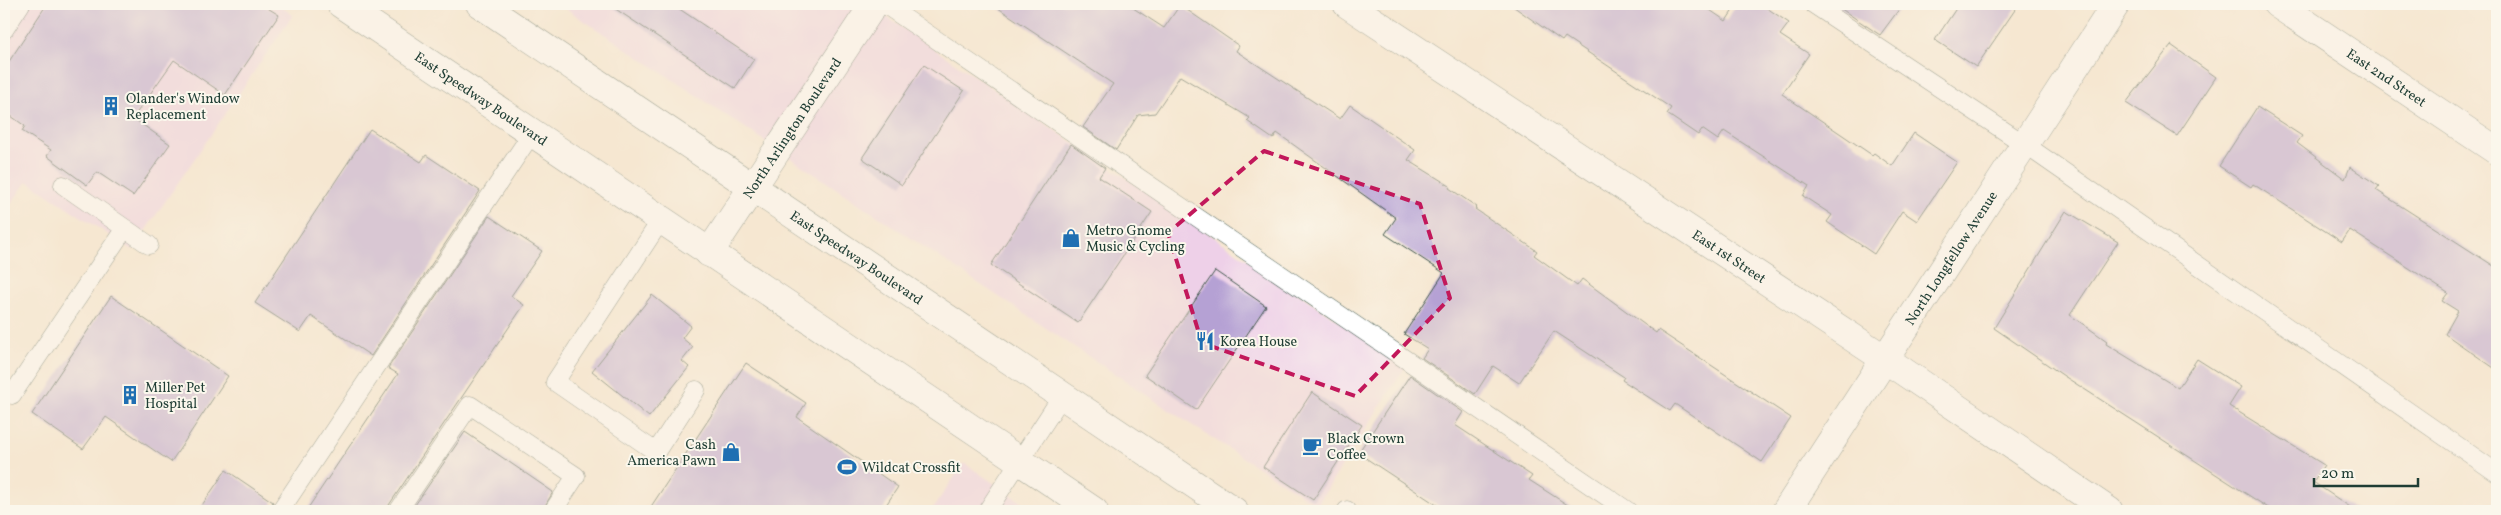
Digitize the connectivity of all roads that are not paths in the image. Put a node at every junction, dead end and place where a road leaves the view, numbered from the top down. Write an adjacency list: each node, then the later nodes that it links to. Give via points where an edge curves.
1 (22, 4): 10 (lane)
2 (341, 4): 11 (street, East Speedway Boulevard)
3 (480, 4): 15 (street, East Speedway Boulevard)
4 (874, 4): 15 (street, North Arlington Boulevard)
5 (884, 4): 32 (lane)
6 (1347, 4): 20 (street, East 1st Street)
7 (1813, 4): 12 (lane)
8 (2116, 4): 12 (street, North Longfellow Avenue)
9 (2277, 4): 13 (street, East 2nd Street)
10 (4, 30)
11 (532, 133): 16 (street, East Speedway Boulevard); 26 (lane)
12 (2024, 144): 20 (street, North Longfellow Avenue); 25 (lane)
13 (2497, 151)
14 (63, 184): 17 (lane)
15 (753, 188): 19 (street, North Arlington Boulevard); 23 (street, East Speedway Boulevard)
16 (661, 220): 19 (street, East Speedway Boulevard); 21 (lane, via 555,382 656,452)
17 (125, 228): 18 (lane); 22 (lane)
18 (149, 245)
19 (709, 253): 24 (street, East Speedway Boulevard)
20 (1885, 359): 33 (street, North Longfellow Avenue); 34 (street, East 1st Street)
21 (696, 390)
22 (12, 394)
23 (1062, 396): 24 (lane); 31 (street, East Speedway Boulevard)
24 (1020, 461): 29 (lane); 30 (street, East Speedway Boulevard)
25 (2497, 473)
26 (280, 511)
27 (398, 511): 28 (lane, via 470,405 576,476)
28 (553, 511)
29 (987, 511)
30 (1094, 511)
31 (1234, 511)
32 (1628, 511)
33 (1786, 511)
34 (2108, 511)

